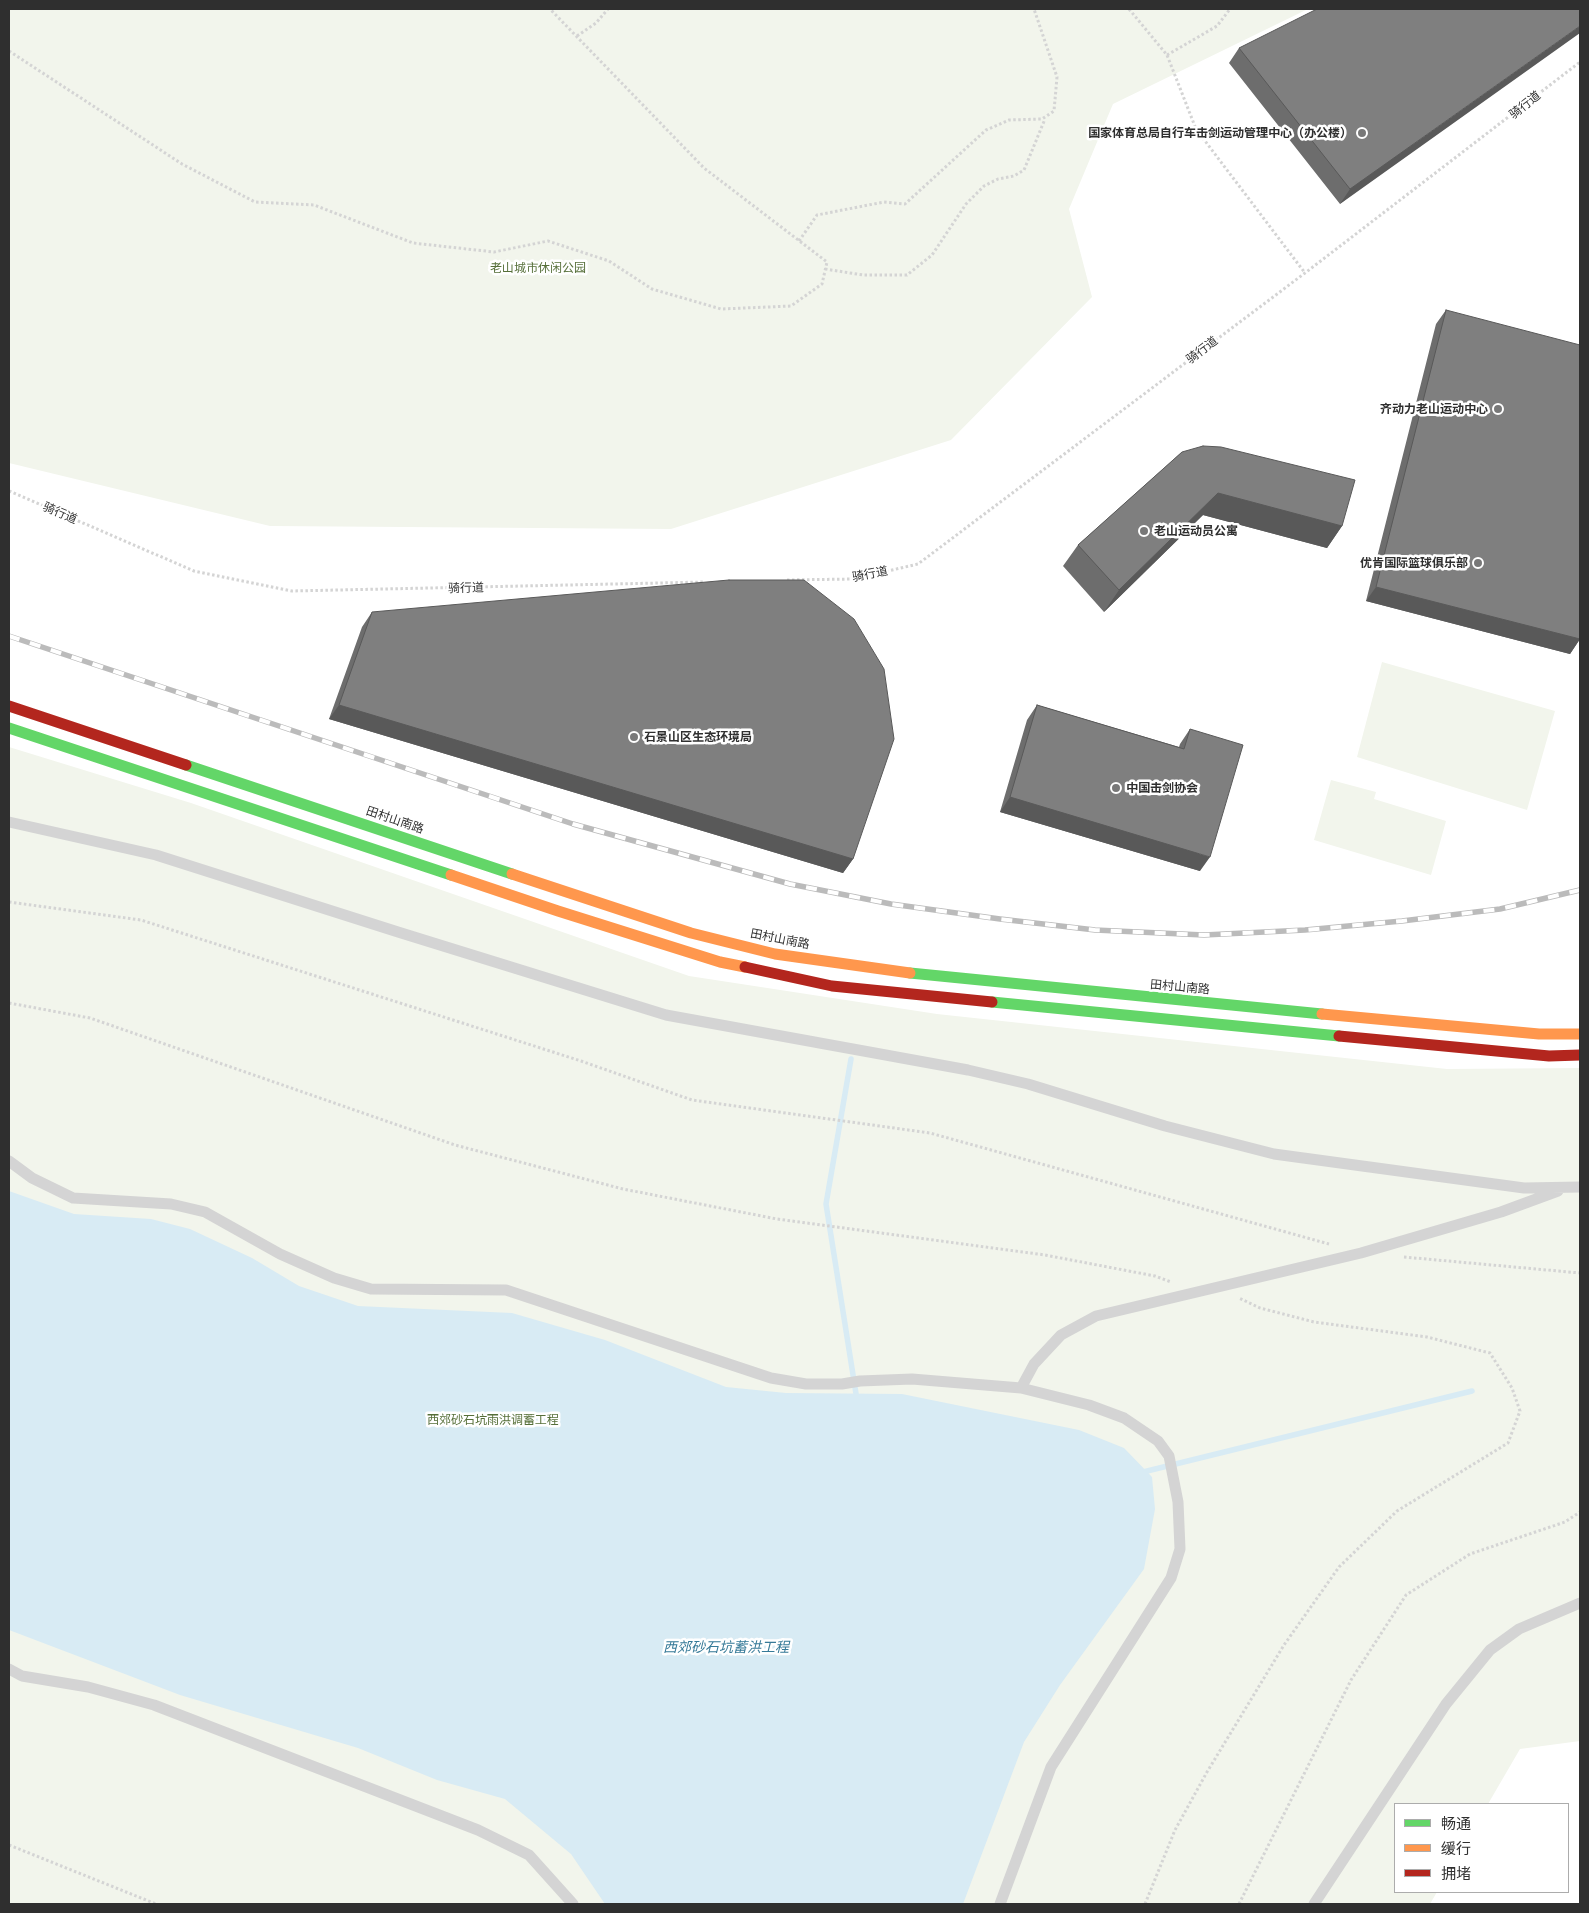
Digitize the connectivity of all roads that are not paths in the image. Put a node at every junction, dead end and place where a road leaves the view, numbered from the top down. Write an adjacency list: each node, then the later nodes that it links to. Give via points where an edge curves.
1 (9, 706): 4 (main road, 田村山南路, via 690,933 776,954 878,970 1181,1001 1539,1034)
2 (9, 728): 5 (main road, via 720,962 832,986 1424,1045 1549,1056)
3 (9, 822): 9 (lane, via 156,855 666,1015 968,1070 1274,1154 1524,1188)
4 (1580, 1034)
5 (1580, 1055)
6 (9, 1161): 10 (lane, via 32,1178 73,1198 171,1204 205,1212 298,1262 334,1278 371,1289 506,1290 771,1378 806,1384 912,1378)
7 (1580, 1182): 9 (lane)
8 (1580, 1187): 9 (lane)
9 (1564, 1188): 10 (lane, via 1501,1212 1361,1253 1096,1316 1061,1335 1034,1364)
10 (1022, 1388): 14 (lane, via 1090,1405 1124,1418 1158,1441 1169,1456 1173,1474 1180,1549 1171,1578 1051,1767)
11 (1580, 1603): 15 (lane, via 1518,1629 1490,1650 1446,1704)
12 (9, 1669): 13 (lane, via 22,1676 88,1687 154,1705 478,1830 529,1855)
13 (573, 1904)
14 (1000, 1904)
15 (1314, 1904)

